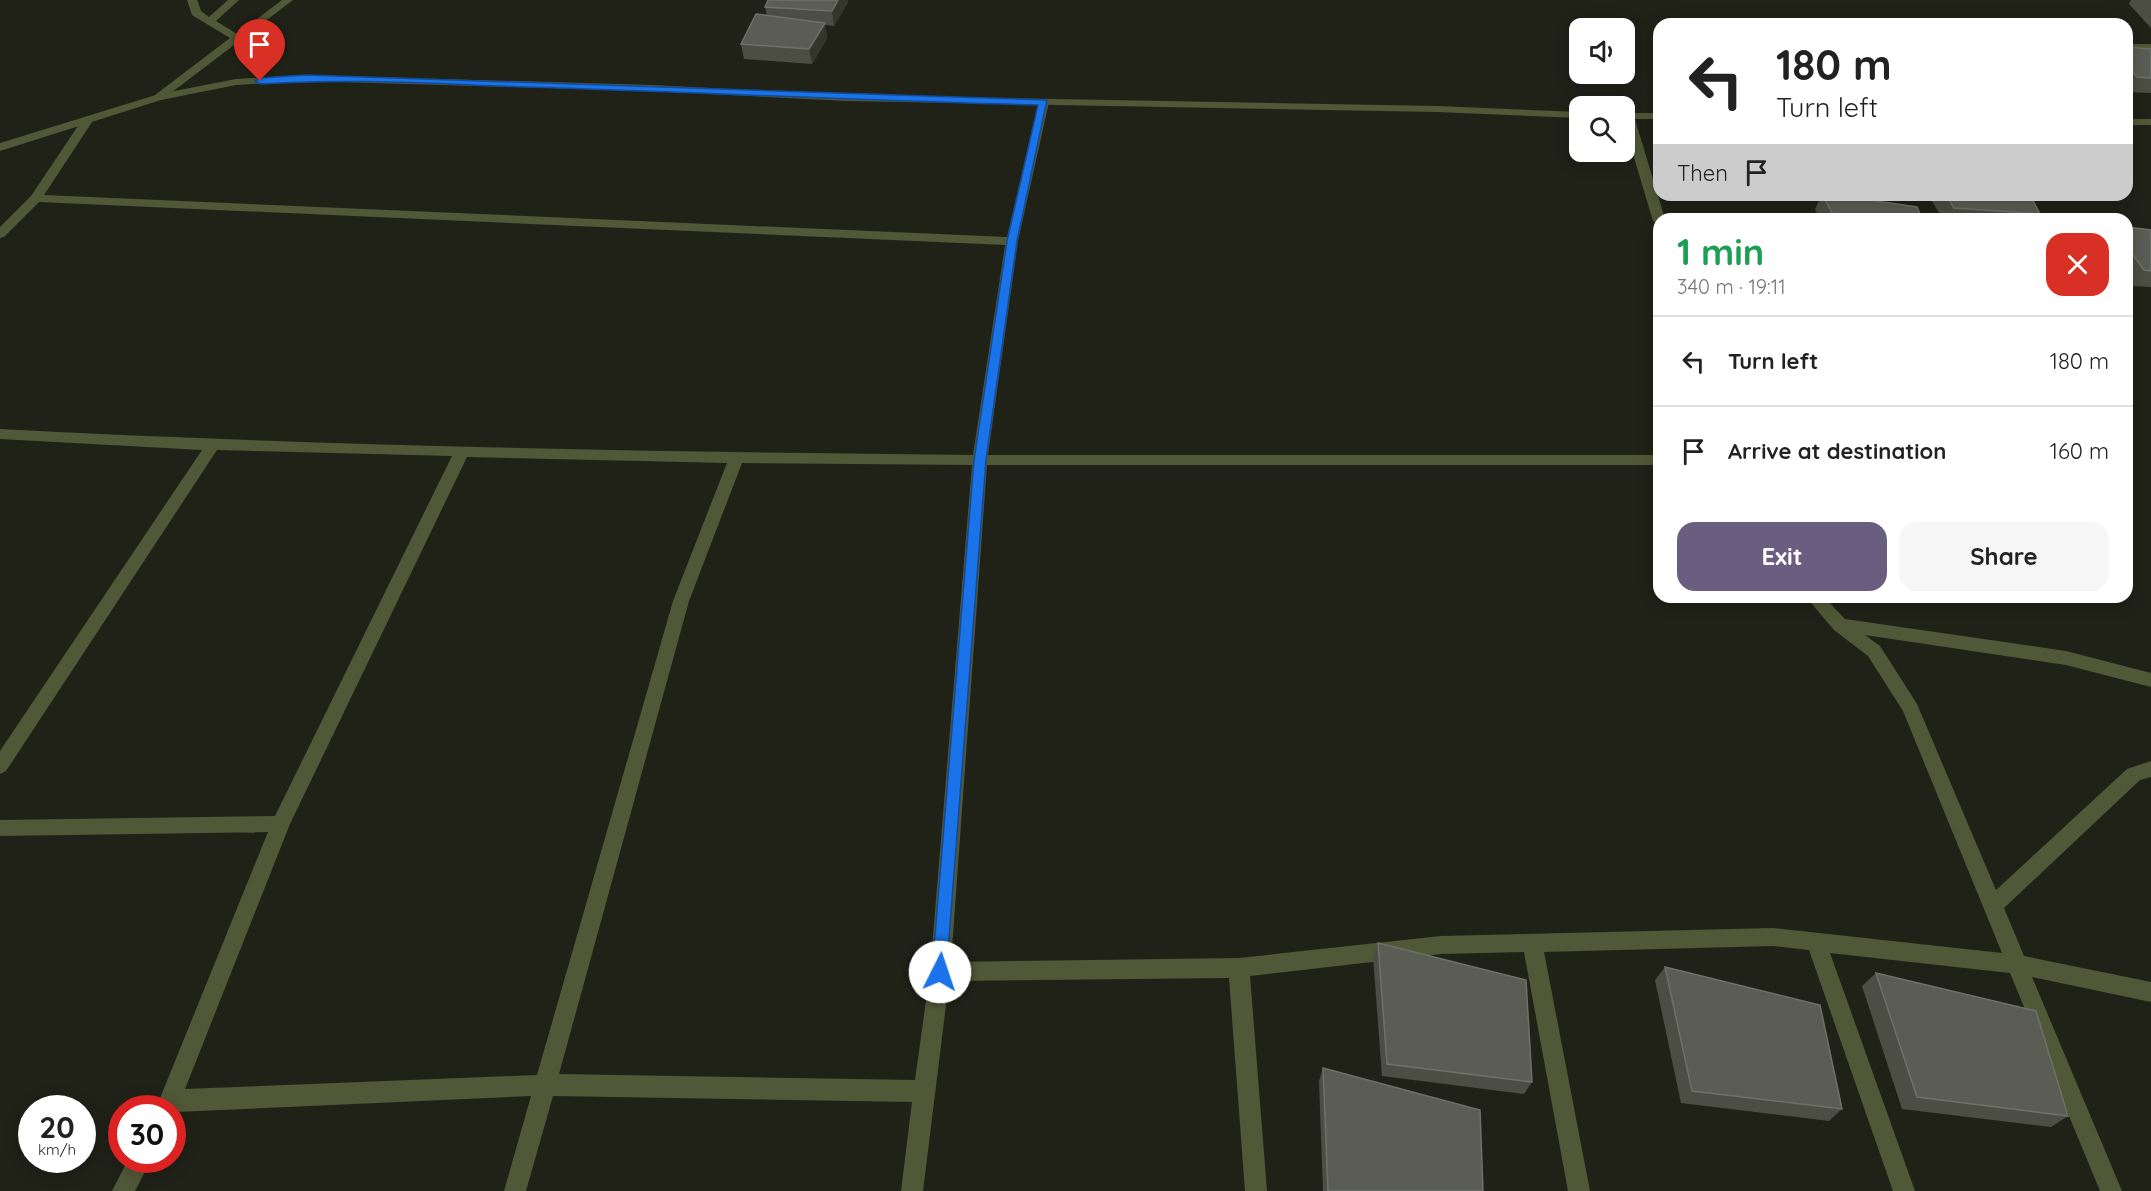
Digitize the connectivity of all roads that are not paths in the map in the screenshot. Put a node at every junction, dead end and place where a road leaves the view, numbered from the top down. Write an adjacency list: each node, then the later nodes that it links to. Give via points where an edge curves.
1 (192, 0): 4 (street, via 196,13)
2 (234, 0): 4 (street)
3 (288, 0): 5 (street)
4 (210, 21): 5 (street)
5 (236, 37): 8 (street)
6 (2133, 47): 7 (street)
7 (2151, 47)
8 (159, 97): 9 (street, via 236,82 306,78); 13 (street)
9 (1043, 102): 10 (street); 21 (street)
10 (1569, 115)
11 (1635, 116): 12 (street)
12 (1653, 116)
13 (88, 119): 17 (street); 18 (street)
14 (2133, 122): 15 (street)
15 (2151, 122)
16 (1635, 145): 19 (street)
17 (0, 147)
18 (36, 198): 20 (street); 21 (street)
19 (1656, 213)
20 (0, 234)
21 (1012, 241): 26 (street)
22 (0, 434): 23 (street)
23 (213, 445): 24 (street); 31 (street)
24 (462, 451): 25 (street); 33 (street)
25 (736, 458): 26 (street); 42 (street, via 681,601)
26 (980, 460): 27 (street); 40 (street)
27 (1653, 460)
28 (1820, 603): 29 (street)
29 (1840, 625): 30 (street, via 2066,658); 35 (street, via 1874,651 1911,710)
30 (2151, 680)
31 (0, 766)
32 (2151, 769): 35 (street, via 2134,774)
33 (281, 824): 34 (street); 44 (street)
34 (0, 828)
35 (1993, 905): 38 (street)
36 (1816, 941): 37 (street, via 1773,937); 38 (street); 52 (street)
37 (1532, 943): 39 (street, via 1441,945); 51 (street)
38 (2017, 964): 41 (street); 53 (street)
39 (1239, 968): 40 (street); 50 (street)
40 (940, 972): 43 (street)
41 (2151, 992)
42 (544, 1085): 43 (street); 45 (street); 48 (street)
43 (923, 1091): 49 (street)
44 (173, 1095)
45 (186, 1104)
46 (133, 1173): 47 (street)
47 (123, 1191)
48 (515, 1191)
49 (912, 1191)
50 (1256, 1191)
51 (1579, 1191)
52 (1904, 1191)
53 (2112, 1191)

